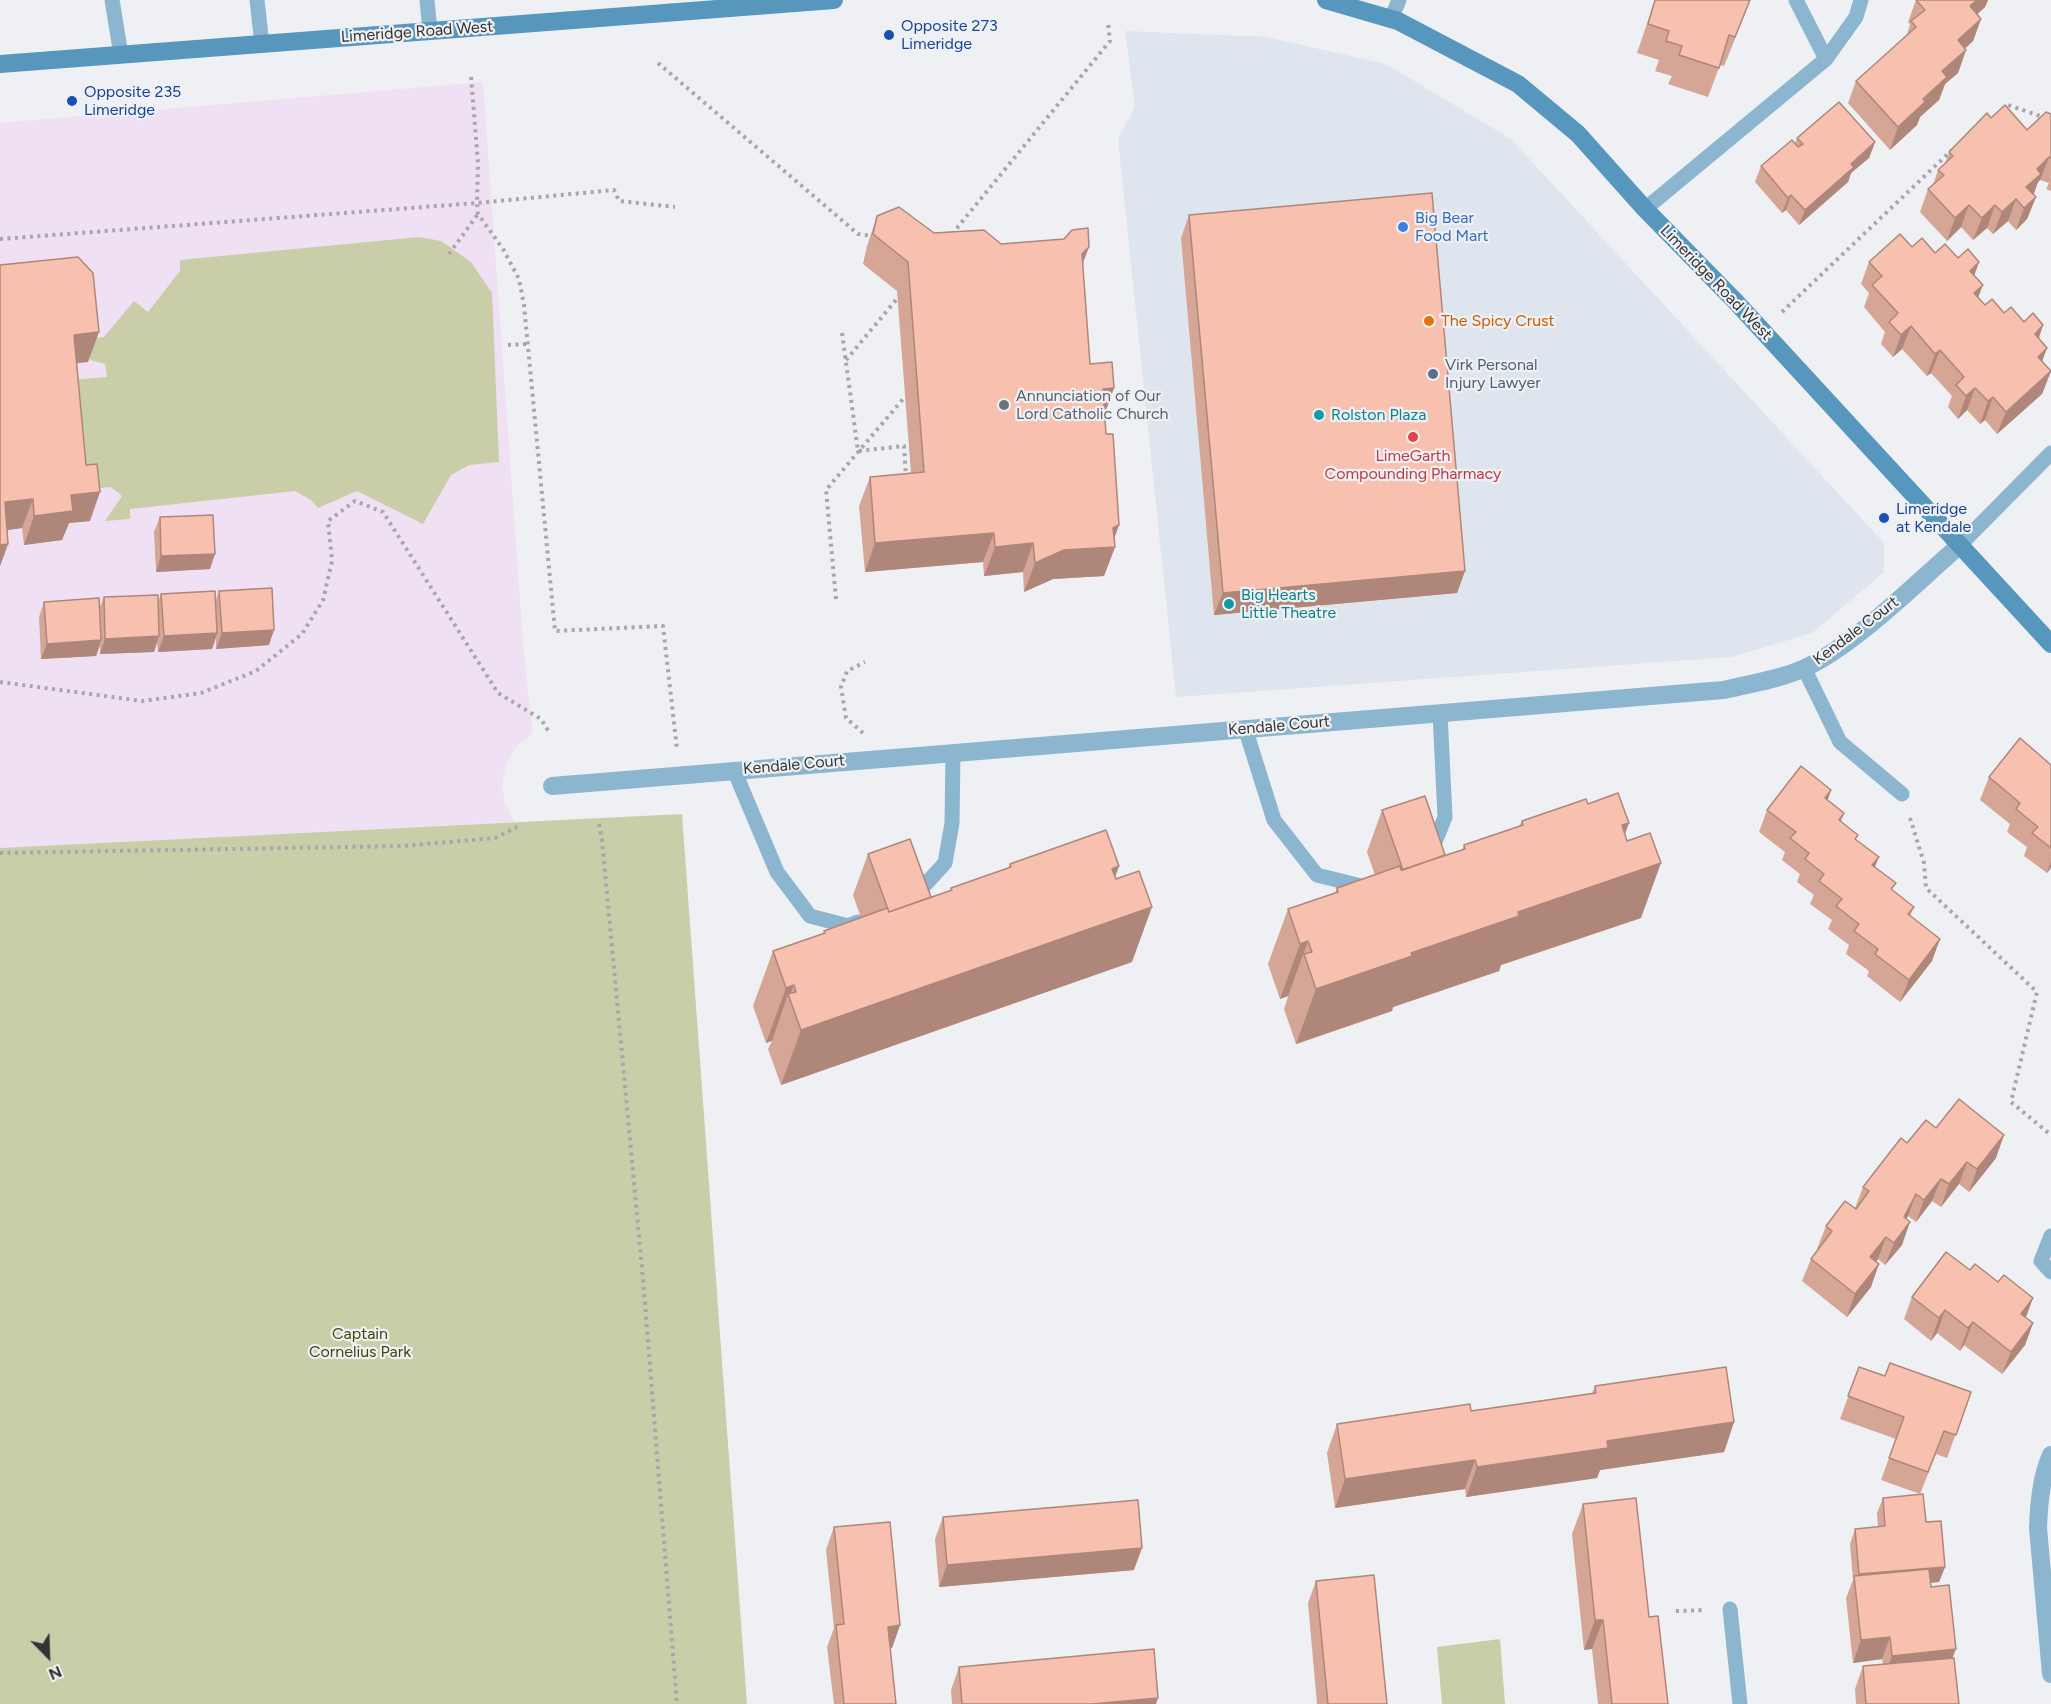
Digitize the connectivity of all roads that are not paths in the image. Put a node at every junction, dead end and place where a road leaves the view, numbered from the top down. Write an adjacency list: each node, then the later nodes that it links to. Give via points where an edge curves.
1 (112, 0): 13 (lane)
2 (257, 0): 12 (lane)
3 (427, 0): 11 (lane)
4 (834, 0): 9 (street, Limeridge Road West)
5 (1326, 0): 10 (street, Limeridge Road West)
6 (1399, 0): 10 (lane)
7 (1796, 0): 14 (lane)
8 (1861, 0): 14 (lane, via 1856,17)
9 (778, 2): 11 (street, Limeridge Road West)
10 (1391, 19): 16 (street, Limeridge Road West, via 1518,84 1578,134)
11 (430, 31): 12 (street, Limeridge Road West)
12 (262, 45): 13 (street, Limeridge Road West)
13 (121, 55): 15 (street, Limeridge Road West)
14 (1826, 59): 16 (lane)
15 (0, 64)
16 (1646, 209): 18 (street, Limeridge Road West)
17 (2051, 453): 18 (lane)
18 (1960, 545): 19 (street, Limeridge Road West); 20 (street, Kendale Court, via 1861,631)
19 (2051, 644)
20 (1804, 668): 21 (street, Kendale Court, via 1724,690); 26 (lane, via 1840,742)
21 (1440, 713): 22 (street, Kendale Court); 27 (lane, via 1445,817)
22 (1245, 728): 23 (street, Kendale Court); 28 (lane, via 1274,820 1317,875 1369,888)
23 (953, 753): 24 (street, Kendale Court); 29 (lane, via 952,823 945,863 913,898)
24 (734, 770): 25 (street, Kendale Court); 30 (lane, via 777,872 810,916 848,926)
25 (552, 786)
26 (1902, 794)
27 (1426, 863)
28 (1378, 884)
29 (902, 903)
30 (869, 917)
31 (2051, 1236): 32 (lane, via 2041,1261)
32 (2051, 1272)
33 (2051, 1455): 35 (street, via 2041,1493 2038,1528)
34 (1731, 1609): 36 (lane)
35 (2051, 1674)
36 (1740, 1704)

